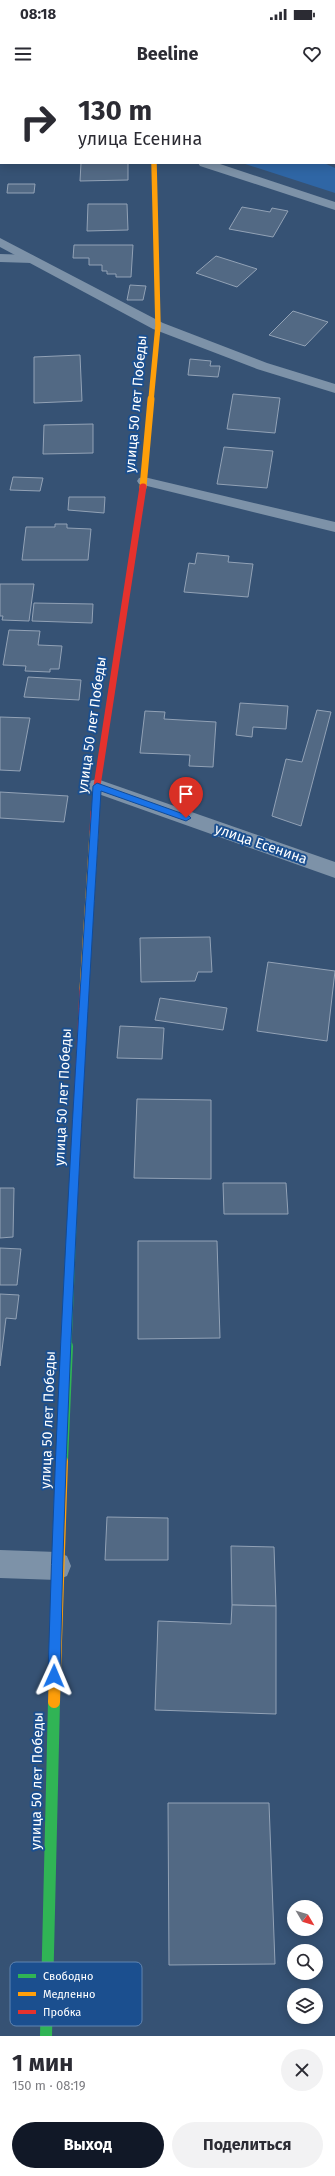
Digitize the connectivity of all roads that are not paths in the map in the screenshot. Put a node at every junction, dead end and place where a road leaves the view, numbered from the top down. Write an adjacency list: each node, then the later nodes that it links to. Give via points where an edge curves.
1 (154, 164): 7 (street, улица 50 лет Победы)
2 (207, 164): 3 (street)
3 (335, 206)
4 (0, 242): 6 (street)
5 (0, 258): 6 (lane)
6 (32, 259): 7 (street)
7 (158, 326): 8 (street, via 234,356); 9 (street, улица 50 лет Победы)
8 (335, 389)
9 (144, 481): 10 (lane); 11 (street, улица 50 лет Победы)
10 (335, 527)
11 (97, 786): 12 (street, улица Есенина); 14 (street, улица 50 лет Победы, via 76,1125)
12 (335, 870)
13 (0, 1564): 14 (street)
14 (57, 1566): 15 (street, улица 50 лет Победы)
15 (48, 1962)
16 (46, 2026): 17 (street, улица 50 лет Победы)
17 (46, 2036)

